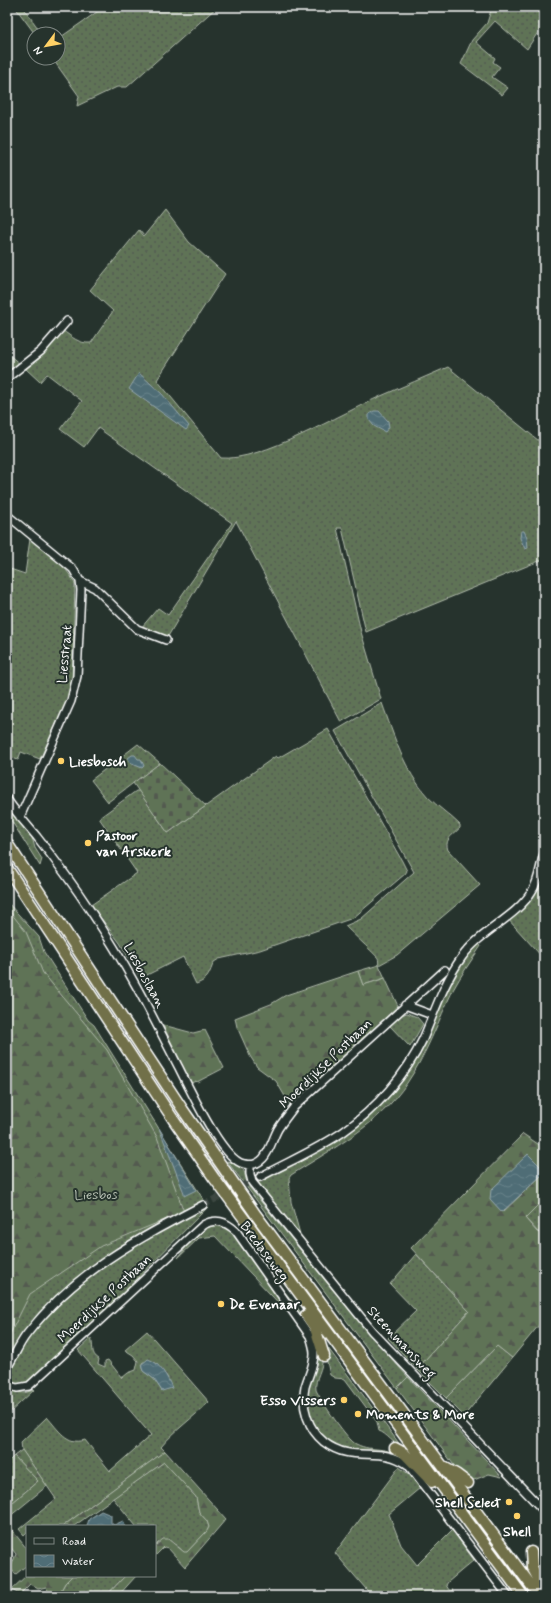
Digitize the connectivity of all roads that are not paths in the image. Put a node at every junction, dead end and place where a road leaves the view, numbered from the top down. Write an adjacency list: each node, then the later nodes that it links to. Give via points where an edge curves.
1 (67, 321): 2 (street, via 42,351)
2 (7, 378)
3 (7, 515): 4 (street, via 65,561)
4 (80, 581): 5 (street, via 95,588 137,629); 7 (street, Liesstraat, via 77,676 71,701)
5 (166, 640)
6 (7, 799): 7 (street, Liesboslaan)
7 (20, 817): 14 (street, Liesboslaan, via 51,855 119,953 202,1114 228,1154 234,1160)
8 (7, 844): 23 (highway, via 232,1180)
9 (544, 857): 13 (street, via 533,891 520,905 474,942 446,984)
10 (7, 868): 18 (highway, via 173,1119)
11 (445, 970): 12 (street, Moerdijkse Postbaan)
12 (405, 1005): 13 (street); 14 (street, Moerdijkse Postbaan, via 294,1107 278,1129 266,1157)
13 (432, 1015): 15 (street, via 412,1058 378,1103 342,1132)
14 (250, 1165): 25 (street, Steenmansweg, via 252,1182 372,1330)
15 (260, 1177)
16 (203, 1205): 20 (street, Moerdijkse Postbaan, via 124,1248 73,1284 27,1334)
17 (216, 1220): 21 (street, Moerdijkse Postbaan, via 203,1225 29,1386 17,1388); 29 (street, Bredaseweg, via 225,1222 236,1231 310,1336 314,1354 304,1396 308,1420 314,1432 331,1447 342,1452 354,1455 380,1454 408,1465)
18 (278, 1266): 19 (highway, via 292,1294 315,1328); 26 (highway)
19 (324, 1356)
20 (7, 1368)
21 (7, 1385)
22 (395, 1448): 26 (highway, via 404,1453)
23 (442, 1466): 24 (highway); 31 (highway)
24 (468, 1483)
25 (544, 1510)
26 (460, 1511): 30 (highway)
27 (531, 1552): 28 (highway, via 532,1567)
28 (544, 1590)
29 (508, 1596)
30 (523, 1596)
31 (538, 1596)

